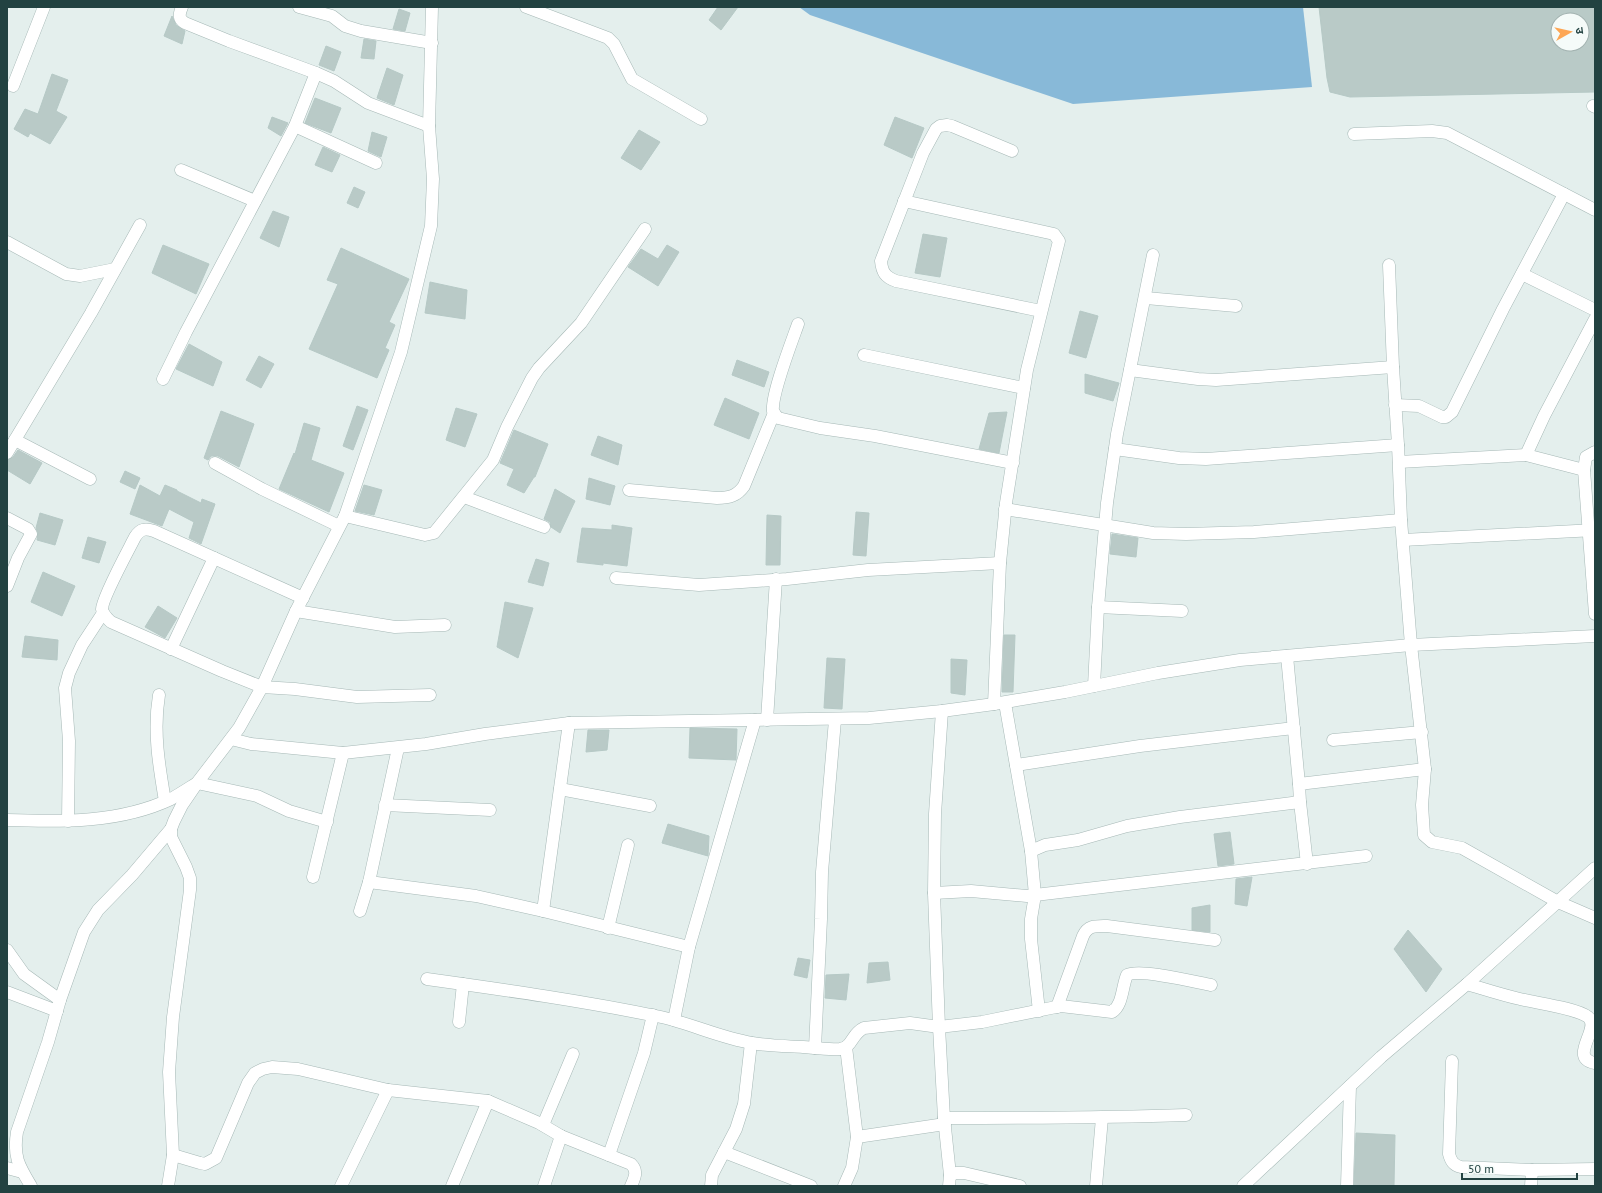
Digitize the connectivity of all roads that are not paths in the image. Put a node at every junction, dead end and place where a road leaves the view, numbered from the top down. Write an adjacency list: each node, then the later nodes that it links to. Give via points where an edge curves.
1 (44, 7): 8 (street)
2 (182, 7): 7 (street, via 179,17 185,23)
3 (299, 7): 6 (street, via 332,16 345,26 361,31)
4 (432, 7): 6 (street)
5 (526, 7): 9 (street, via 608,38 614,44 632,79)
6 (432, 43): 11 (street)
7 (316, 73): 10 (street); 11 (street, via 334,81 368,103)
8 (13, 86)
9 (701, 119)
10 (295, 126): 14 (street); 17 (street)
11 (429, 126): 56 (street, via 433,179 428,244 401,352)
12 (1354, 134): 16 (street, via 1432,131 1447,134)
13 (1012, 152): 18 (street, via 952,126 940,126 923,153)
14 (376, 163)
15 (181, 170): 17 (street)
16 (1564, 194): 19 (street); 26 (street)
17 (255, 201): 36 (street)
18 (904, 201): 30 (street, via 1054,234 1058,241); 30 (street, via 881,261 884,274 889,279)
19 (1595, 210)
20 (140, 225): 25 (street)
21 (645, 228): 52 (street, via 581,323 532,378 493,460)
22 (7, 242): 25 (street, via 66,274 80,276)
23 (1154, 255): 27 (street)
24 (1389, 265): 34 (street)
25 (115, 269): 40 (street)
26 (1522, 274): 29 (street); 38 (street, via 1450,415 1442,416 1419,406)
27 (1146, 298): 28 (street); 35 (street)
28 (1236, 306)
29 (1595, 310)
30 (1040, 311): 37 (street)
31 (1595, 319): 45 (street)
32 (798, 324): 39 (street, via 777,388)
33 (864, 355): 37 (street)
34 (1393, 367): 35 (street, via 1216,380); 38 (street)
35 (1130, 370): 42 (street)
36 (163, 379)
37 (1024, 388): 48 (street)
38 (1396, 405): 41 (street)
39 (774, 413): 48 (street, via 778,418 820,428); 51 (street, via 744,486 733,496 717,498)
40 (15, 440): 44 (street); 50 (street)
41 (1398, 445): 42 (street, via 1206,459); 46 (street)
42 (1115, 449): 57 (street)
43 (1595, 452): 49 (street, via 1586,457)
44 (7, 453)
45 (1526, 455): 46 (street); 49 (street)
46 (1399, 462): 55 (street)
47 (215, 463): 56 (street, via 262,489)
48 (1013, 463): 53 (street)
49 (1584, 470): 59 (street)
50 (90, 479)
51 (629, 490)
52 (464, 497): 56 (street, via 440,527 430,535); 58 (street)
53 (1005, 509): 57 (street); 62 (street)
54 (7, 518): 65 (street, via 28,529 31,534)
55 (1401, 520): 57 (street, via 1213,534 1152,532); 60 (street)
56 (342, 521): 66 (street)
57 (1105, 526): 67 (street)
58 (544, 527)
59 (1591, 530): 60 (street); 71 (street)
60 (1403, 540): 74 (street)
61 (214, 558): 66 (street); 70 (street, via 154,531 143,529 135,537 109,590 103,603); 75 (street)
62 (1000, 563): 64 (street, via 868,570); 81 (street)
63 (616, 578): 64 (street, via 699,585)
64 (776, 579): 84 (street)
65 (7, 586)
66 (303, 598): 68 (street)
67 (1098, 607): 69 (street); 77 (street)
68 (296, 611): 72 (street, via 395,627); 78 (street)
69 (1182, 611)
70 (103, 613): 75 (street, via 111,622); 104 (street, via 82,645 65,688 69,741)
71 (1595, 614)
72 (445, 625)
73 (1595, 636): 74 (street)
74 (1411, 646): 76 (street); 88 (street)
75 (171, 649): 78 (street)
76 (1287, 656): 77 (street, via 1158,672); 87 (street)
77 (1094, 686): 81 (street)
78 (262, 688): 80 (street, via 295,689 357,697); 89 (street)
79 (159, 695): 98 (street, via 156,711 157,742)
80 (430, 695)
81 (1000, 704): 82 (street); 93 (street)
82 (942, 711): 85 (street); 114 (street, via 935,814)
83 (755, 720): 84 (street); 86 (street); 122 (street)
84 (767, 720): 85 (street)
85 (835, 720): 138 (street, via 822,872)
86 (569, 723): 91 (street); 97 (street)
87 (1294, 728): 93 (street, via 1140,746); 96 (street)
88 (1422, 732): 90 (street); 94 (street)
89 (231, 739): 92 (street, via 251,744); 95 (street)
90 (1333, 740)
91 (398, 748): 92 (street); 100 (street)
92 (343, 752): 105 (street)
93 (1016, 766): 108 (street)
94 (1425, 769): 96 (street); 116 (street, via 1422,805 1424,835 1427,840 1462,848)
95 (197, 782): 98 (street); 105 (street, via 257,796 289,811); 106 (street)
96 (1300, 784): 99 (street)
97 (560, 789): 101 (street); 118 (street)
98 (165, 801): 104 (street, via 122,815)
99 (1300, 802): 108 (street, via 1127,826 1078,840 1045,845); 110 (street)
100 (386, 804): 102 (street); 113 (street)
101 (650, 806)
102 (490, 810)
103 (7, 820): 104 (street)
104 (68, 821)
105 (326, 822): 112 (street)
106 (171, 829): 129 (street, via 94,915 84,932); 152 (street, via 173,844 182,857 190,878 169,1072)
107 (628, 845): 120 (street)
108 (1031, 851): 115 (street)
109 (1366, 856): 110 (street)
110 (1307, 864): 115 (street)
111 (1595, 868): 116 (street)
112 (313, 876)
113 (369, 882): 117 (street); 118 (street, via 476,896)
114 (934, 893): 115 (street, via 971,891); 135 (street)
115 (1035, 895): 131 (street, via 1030,939)
116 (1558, 902): 119 (street); 126 (street)
117 (360, 911)
118 (543, 911): 120 (street)
119 (1595, 918)
120 (608, 928): 122 (street)
121 (1215, 940): 130 (street, via 1107,926 1089,927 1083,936)
122 (689, 948): 133 (street)
123 (7, 950): 129 (street, via 24,974)
124 (428, 979): 125 (street)
125 (463, 984): 132 (street, via 529,993); 134 (street)
126 (1467, 984): 141 (street, via 1576,1012 1588,1018 1592,1026 1583,1048 1587,1059); 142 (street)
127 (1211, 985): 130 (street, via 1131,972 1127,975 1116,1010 1112,1012)
128 (7, 992): 129 (street)
129 (58, 1005): 157 (street, via 17,1132 16,1153)
130 (1057, 1007): 131 (street)
131 (1039, 1011): 135 (street)
132 (653, 1016): 133 (street); 153 (street, via 644,1053)
133 (674, 1020): 136 (street)
134 (459, 1022)
135 (939, 1028): 137 (street, via 910,1023 864,1028 857,1031); 147 (street)
136 (751, 1043): 138 (street); 151 (street, via 744,1104 736,1130)
137 (846, 1047): 138 (street); 150 (street)
138 (815, 1048)
139 (573, 1054): 148 (street)
140 (1452, 1061): 156 (street, via 1449,1154 1451,1161 1460,1167)
141 (1595, 1063)
142 (1350, 1086): 170 (street); 171 (street)
143 (388, 1090): 144 (street); 152 (street, via 356,1084 310,1070 272,1067 263,1069 255,1072 248,1083 216,1158 200,1164); 161 (street)
144 (488, 1101): 148 (street); 162 (street)
145 (1186, 1115): 146 (street)
146 (1102, 1118): 147 (street); 169 (street)
147 (944, 1121): 150 (street); 158 (street)
148 (543, 1125): 149 (street)
149 (561, 1136): 153 (street); 163 (street)
150 (857, 1137): 167 (street, via 852,1168)
151 (724, 1152): 165 (street, via 712,1175); 166 (street)
152 (173, 1155): 160 (street)
153 (609, 1155): 164 (street, via 635,1168)
154 (7, 1168): 157 (street)
155 (1595, 1169): 156 (street)
156 (1532, 1170): 172 (street)
157 (22, 1172): 159 (street)
158 (950, 1180): 168 (street, via 956,1173 964,1173)
159 (31, 1186)
160 (168, 1186)
161 (341, 1186)
162 (452, 1186)
163 (544, 1186)
164 (631, 1186)
165 (711, 1186)
166 (811, 1186)
167 (844, 1186)
168 (1020, 1186)
169 (1096, 1186)
170 (1243, 1186)
171 (1348, 1186)
172 (1531, 1186)

